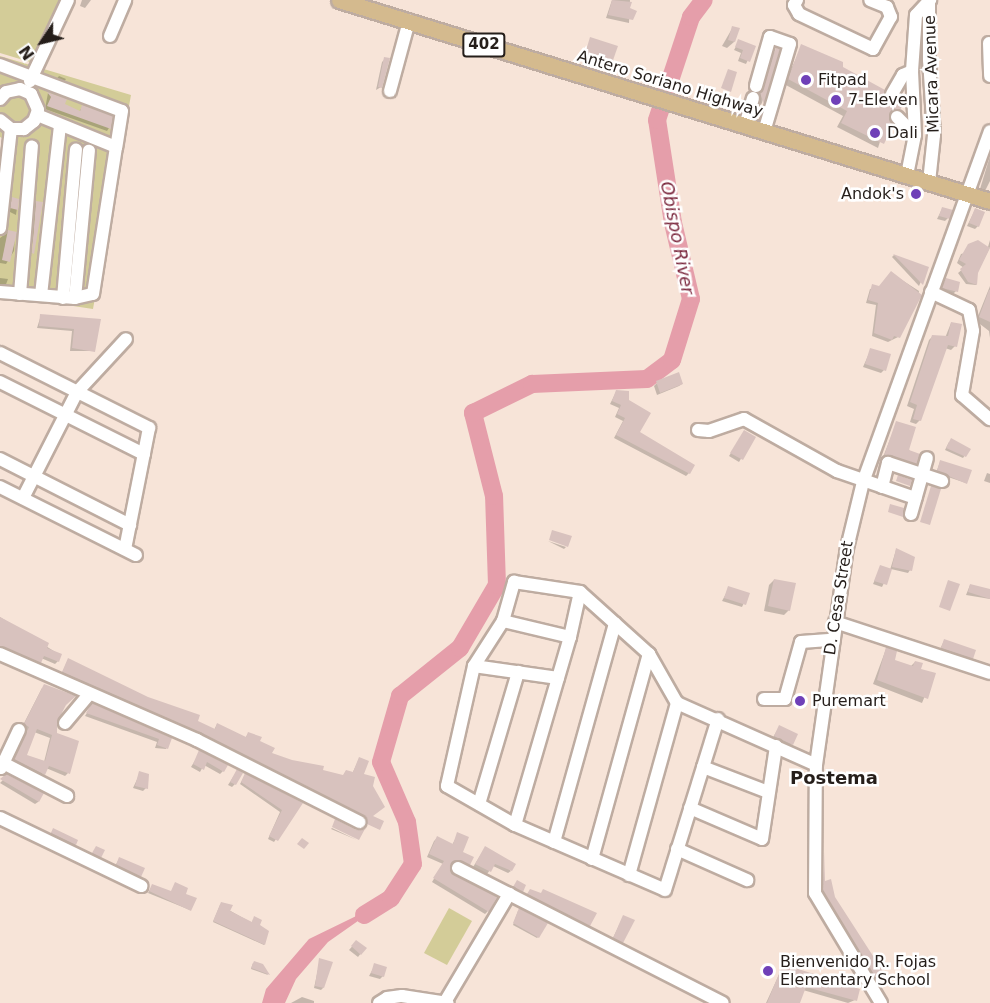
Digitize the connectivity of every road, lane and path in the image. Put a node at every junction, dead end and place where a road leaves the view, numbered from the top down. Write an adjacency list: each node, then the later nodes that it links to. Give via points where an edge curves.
1 (68, 0): 12 (street)
2 (125, 0): 8 (street)
3 (339, 0): 7 (main road, Antero Soriano Highway / 402)
4 (797, 0): 5 (street, via 794,6 799,14 873,49 891,17 887,7)
5 (870, 0)
6 (929, 0): 11 (street, Micara Avenue, via 916,15); 32 (street, Micara Avenue, via 934,135)
7 (409, 21): 15 (street); 22 (main road, Antero Soriano Highway / 402)
8 (110, 36)
9 (989, 43): 13 (street)
10 (0, 65): 12 (street)
11 (912, 71): 16 (street, via 903,75); 26 (street, Micara Avenue)
12 (32, 76): 14 (street); 28 (street, via 122,111)
13 (990, 76)
14 (26, 91): 17 (street, via 13,89); 18 (street, via 37,104)
15 (390, 91)
16 (892, 94)
17 (0, 99)
18 (37, 115): 21 (street); 23 (street, via 24,129)
19 (897, 117): 26 (street)
20 (0, 120): 23 (street)
21 (60, 125): 28 (street); 34 (street)
22 (745, 126): 25 (main road, Antero Soriano Highway / 402); 25 (street, via 770,37 790,44)
23 (11, 129): 38 (street)
24 (990, 130): 33 (street, D. Cesa Street)
25 (765, 132): 31 (main road, Antero Soriano Highway / 402)
26 (915, 135): 31 (street, Micara Avenue)
27 (32, 146): 41 (street)
28 (116, 147): 43 (street, via 93,294)
29 (76, 150): 35 (street)
30 (89, 151): 37 (street)
31 (907, 175): 32 (main road, Antero Soriano Highway / 402)
32 (929, 182): 33 (main road, Antero Soriano Highway / 402)
33 (969, 194): 36 (main road, Antero Soriano Highway / 402); 40 (street, D. Cesa Street)
34 (50, 199): 35 (street); 42 (street)
35 (71, 200): 37 (street); 43 (street)
36 (990, 201)
37 (84, 202): 43 (street)
38 (0, 228)
39 (0, 292): 41 (street)
40 (931, 292): 49 (street, via 969,310 973,331 962,395); 57 (street, D. Cesa Street)
41 (20, 294): 42 (street)
42 (41, 296): 43 (street)
43 (69, 298)
44 (126, 339): 47 (street)
45 (0, 353): 47 (street)
46 (0, 382): 48 (street)
47 (77, 392): 48 (street); 51 (street, via 149,428)
48 (66, 415): 51 (street); 55 (street)
49 (990, 419)
50 (698, 430): 57 (street, via 709,431 744,419)
51 (144, 454): 63 (street)
52 (927, 458): 54 (street)
53 (0, 459): 55 (street)
54 (922, 472): 56 (street); 59 (street, via 888,463); 61 (street)
55 (34, 477): 60 (street); 63 (street)
56 (942, 481)
57 (863, 482): 59 (street); 66 (street, D. Cesa Street)
58 (0, 487): 60 (street)
59 (882, 487): 61 (street)
60 (23, 498): 63 (street, via 131,552)
61 (915, 498): 62 (street)
62 (911, 514)
63 (130, 525)
64 (580, 592): 65 (street, via 514,582); 67 (street); 68 (street)
65 (503, 621): 68 (street); 72 (street)
66 (835, 622): 69 (street, D. Cesa Street); 74 (street)
67 (615, 623): 71 (street); 93 (street)
68 (570, 637): 75 (street)
69 (832, 640): 77 (street, via 801,642 785,699); 83 (street, D. Cesa Street)
70 (0, 654): 76 (street)
71 (649, 654): 78 (street); 95 (street)
72 (474, 666): 73 (street); 88 (street, via 447,786)
73 (518, 672): 75 (street); 88 (street)
74 (990, 673)
75 (558, 678): 92 (street)
76 (89, 694): 80 (street); 91 (street, via 197,740)
77 (764, 699)
78 (677, 703): 79 (street); 97 (street)
79 (718, 719): 82 (street); 85 (street)
80 (65, 723)
81 (19, 730): 84 (street)
82 (776, 746): 83 (street); 86 (street)
83 (816, 765): 104 (street, D. Cesa Street, via 815,893)
84 (2, 767): 87 (street)
85 (703, 767): 86 (street); 89 (street)
86 (768, 792): 89 (street, via 762,839)
87 (67, 796)
88 (479, 804): 92 (street)
89 (690, 808): 94 (street)
90 (0, 818): 99 (street)
91 (359, 822)
92 (515, 825): 93 (street)
93 (554, 842): 95 (street)
94 (677, 849): 97 (street, via 665,890); 98 (street)
95 (592, 859): 97 (street)
96 (458, 868): 100 (street)
97 (629, 875)
98 (747, 880)
99 (141, 886)
100 (509, 894): 101 (street); 103 (street)
101 (446, 1002): 102 (street, via 402,996)
102 (379, 1003)
103 (723, 1003)
104 (881, 1003)

